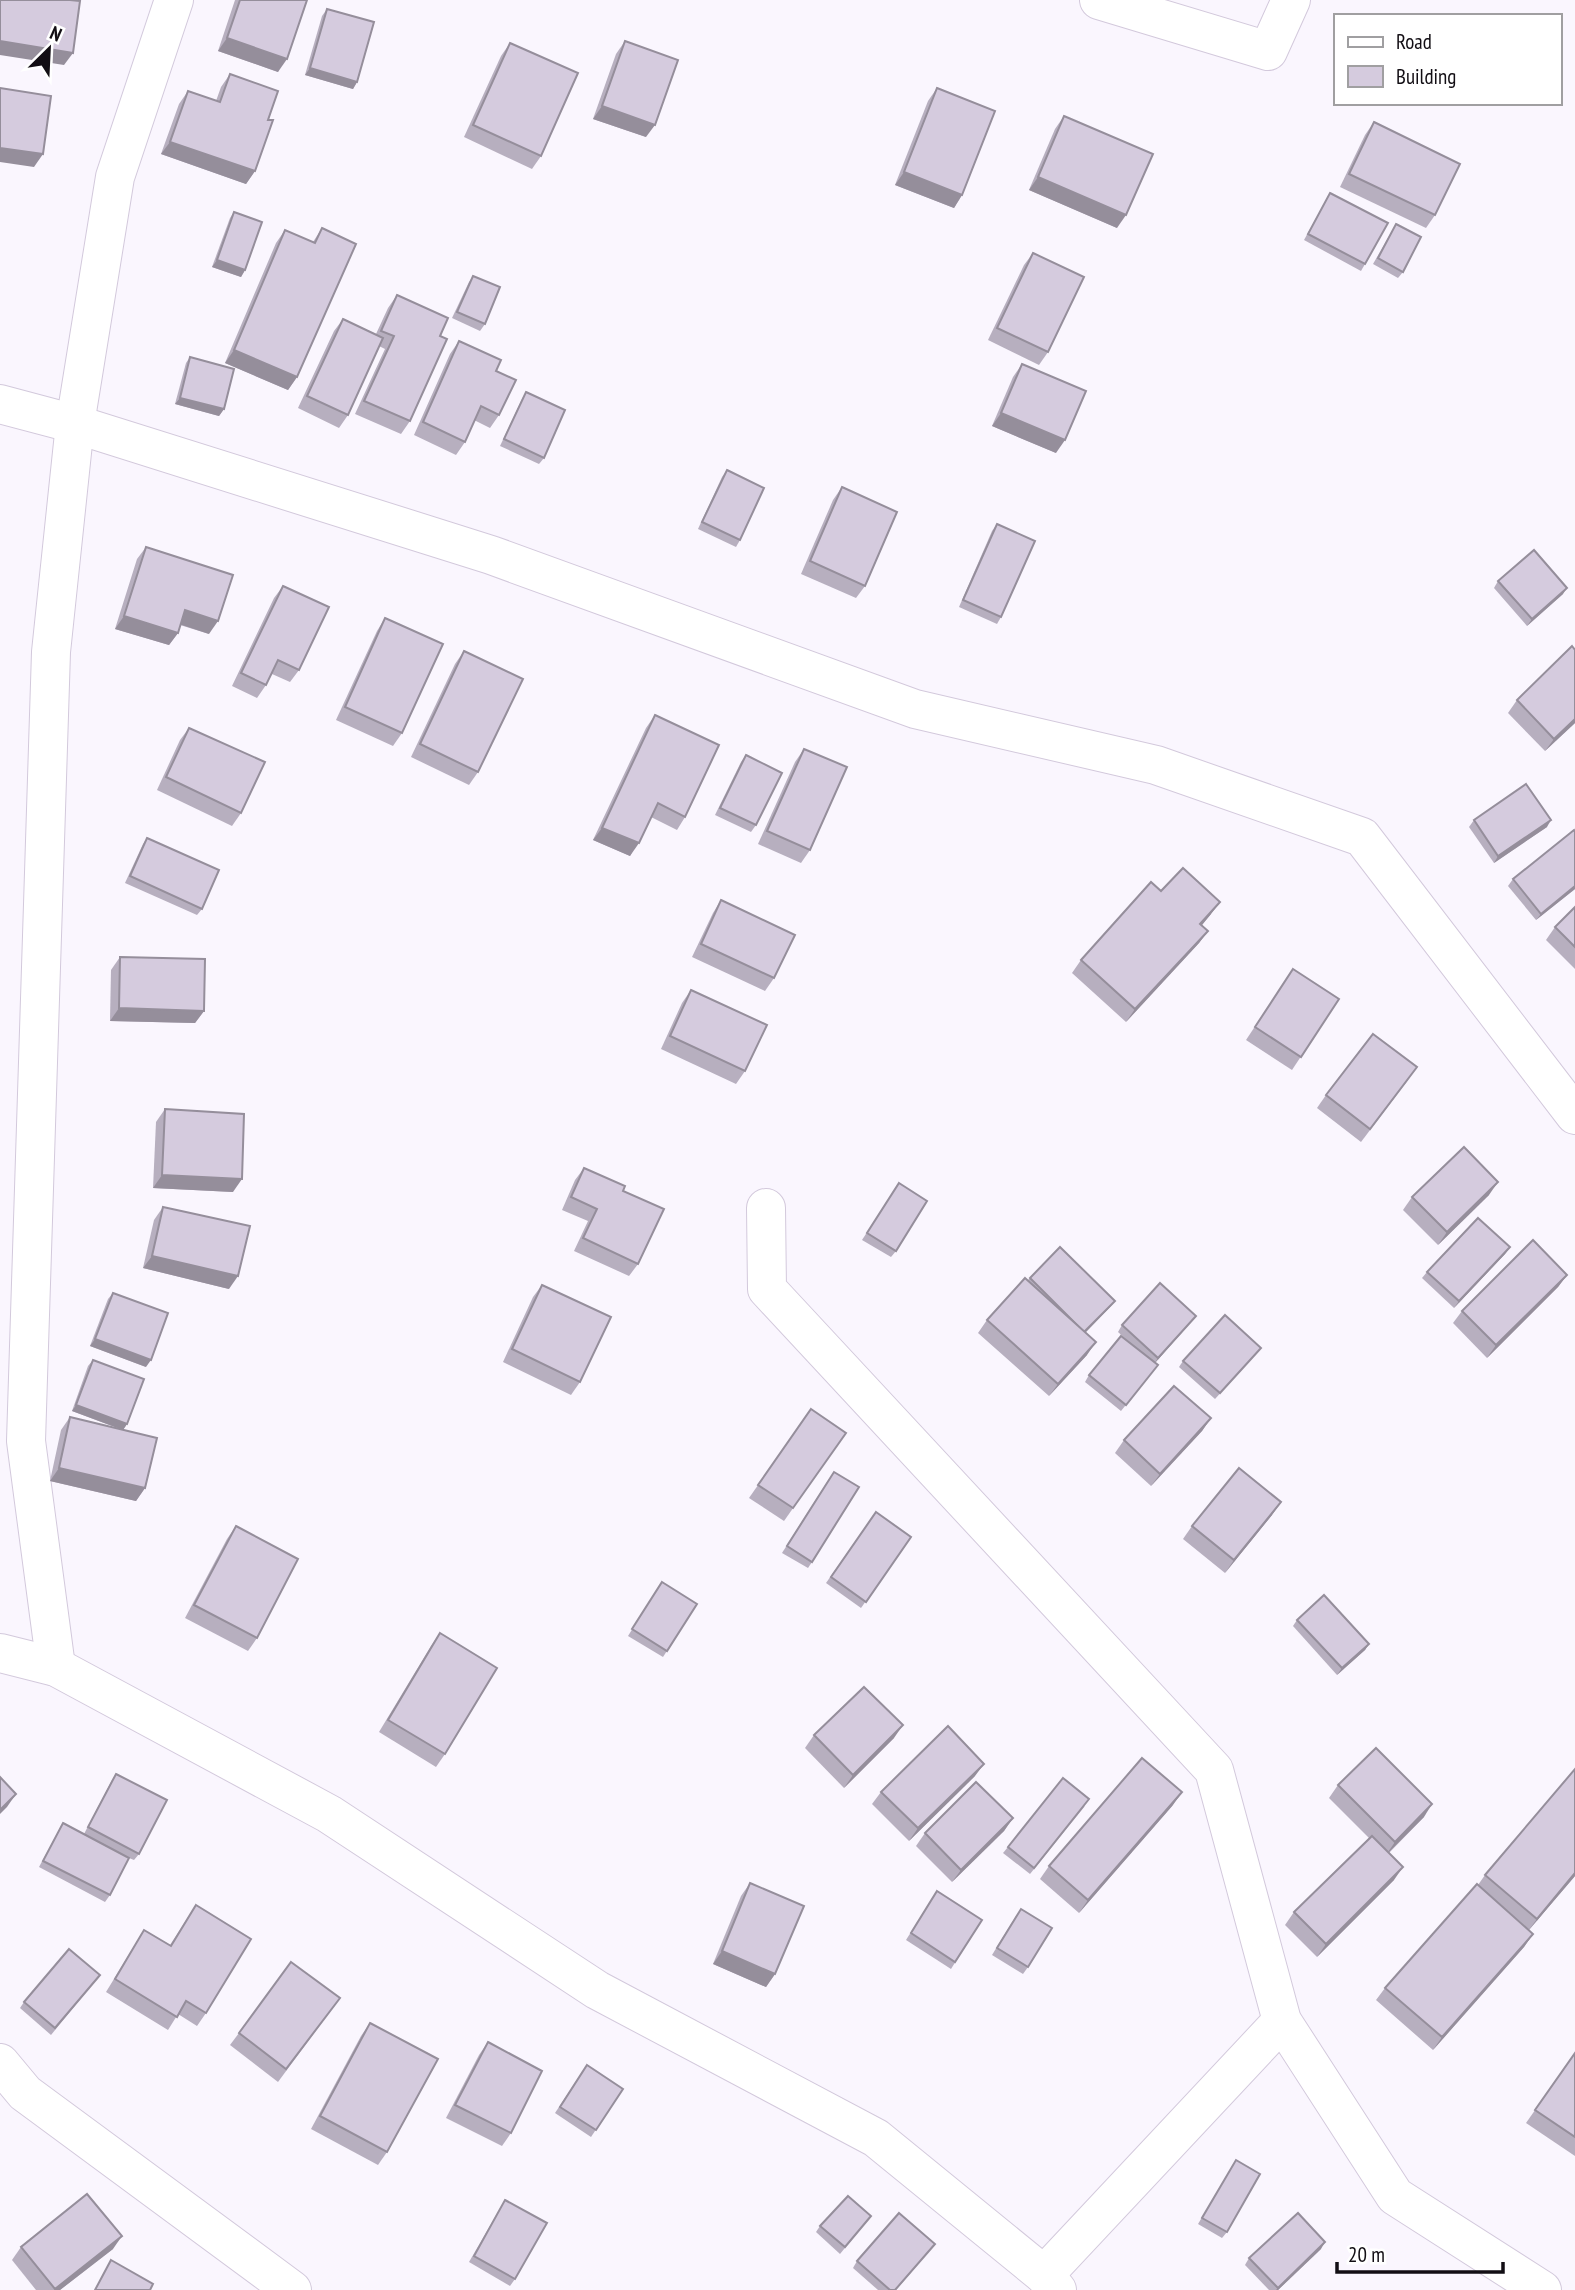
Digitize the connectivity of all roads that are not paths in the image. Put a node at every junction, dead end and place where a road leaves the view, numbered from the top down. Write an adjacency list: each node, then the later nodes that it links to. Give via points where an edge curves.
1 (174, 0): 5 (street, via 115,177)
2 (1099, 0): 3 (street, via 1268,51)
3 (1291, 0)
4 (0, 404): 5 (street)
5 (75, 425): 6 (street, via 491,555 915,709 1156,765 1362,836); 9 (street, via 51,652 26,1441)
6 (1575, 1115)
7 (766, 1208): 10 (street, via 767,1289 1214,1770)
8 (0, 1653): 9 (street)
9 (56, 1667): 12 (street, via 329,1814 597,1990 876,2138)
10 (1282, 2021): 12 (street); 14 (street, via 1395,2196)
11 (0, 2063): 13 (street, via 25,2093)
12 (1050, 2283)
13 (292, 2290)
14 (1542, 2290)

